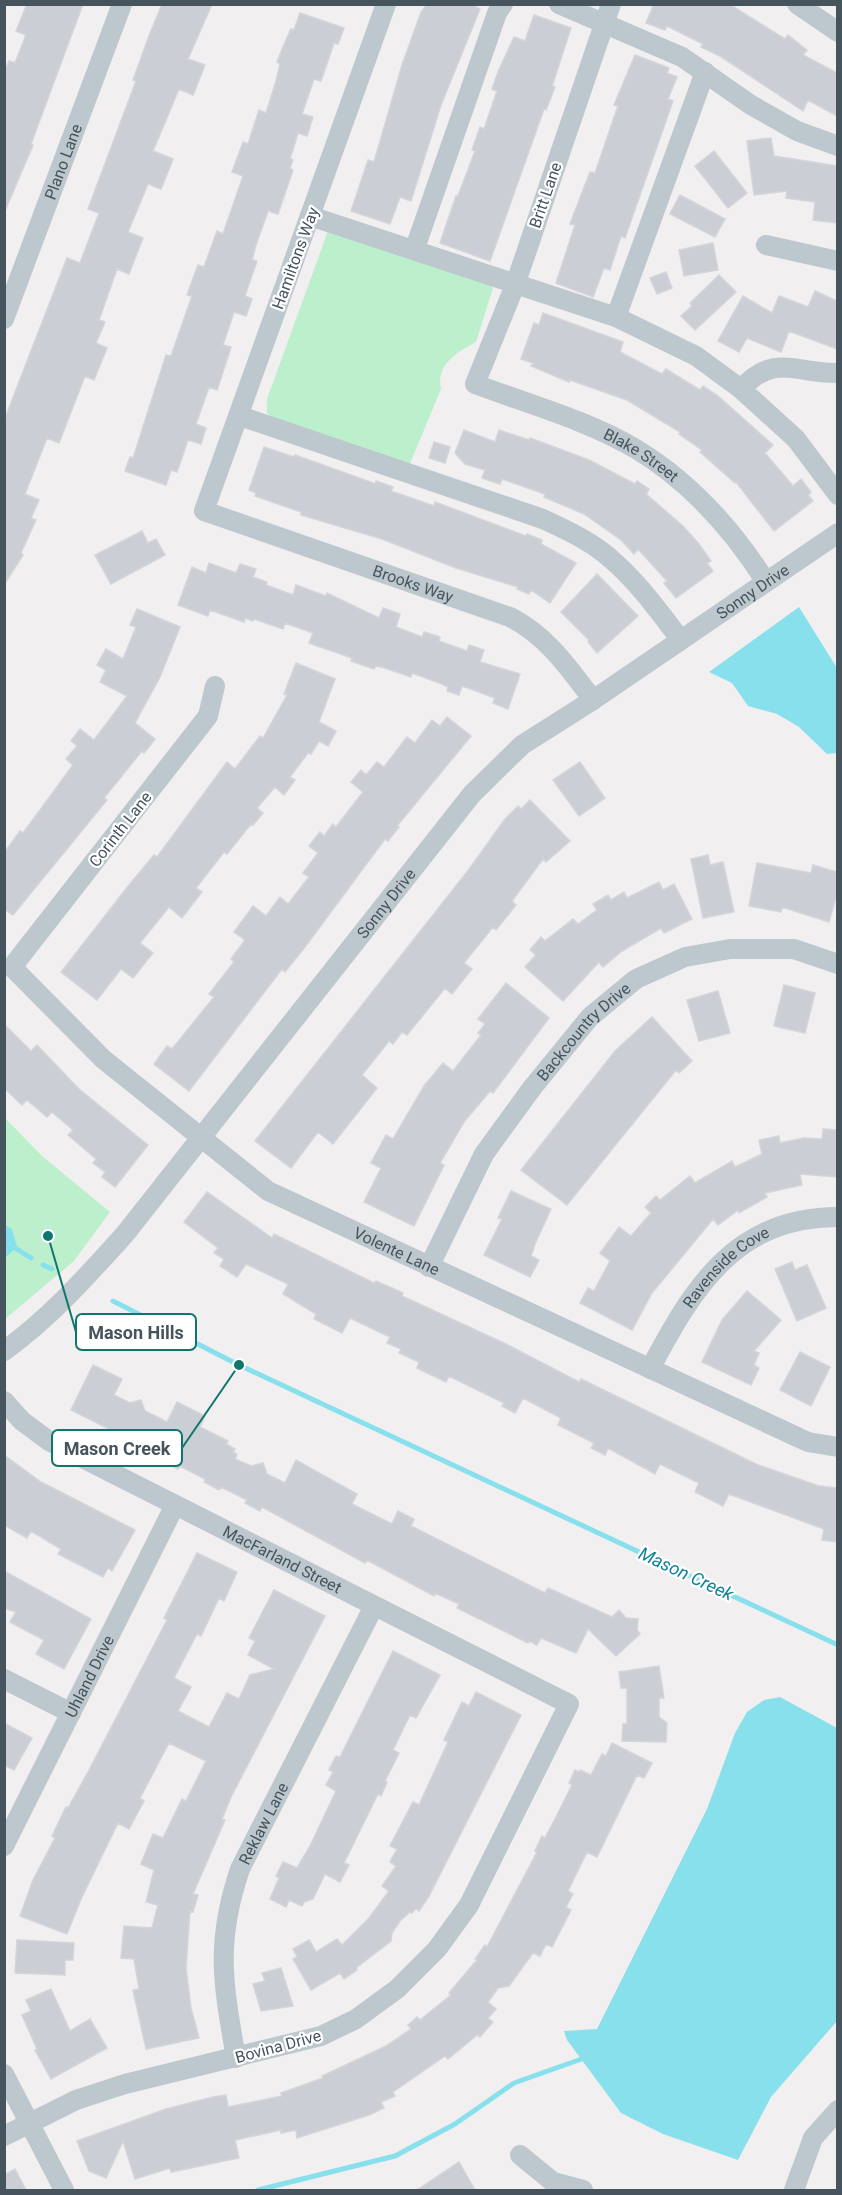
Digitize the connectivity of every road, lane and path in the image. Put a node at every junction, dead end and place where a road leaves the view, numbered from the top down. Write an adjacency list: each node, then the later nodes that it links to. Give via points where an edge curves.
1 (122, 4): 17 (street, Plano Lane)
2 (503, 4): 13 (street)
3 (559, 4): 7 (street)
4 (611, 4): 7 (street, Britt Lane)
5 (797, 4): 8 (street)
6 (382, 6): 11 (street, Hamiltons Way)
7 (603, 25): 9 (street, via 682,57); 15 (street, Britt Lane)
8 (837, 32)
9 (705, 72): 10 (street, via 797,131); 16 (street)
10 (837, 146)
11 (310, 216): 13 (street); 21 (street, Hamiltons Way)
12 (766, 245): 14 (street)
13 (415, 248): 15 (street)
14 (837, 261)
15 (515, 285): 16 (street); 19 (street, Britt Lane)
16 (616, 317): 20 (street, via 696,356)
17 (4, 319)
18 (837, 373): 20 (street, via 774,366 754,375)
19 (475, 384): 25 (street, Blake Street, via 635,448 701,501 747,551)
20 (741, 389): 22 (street, via 796,439)
21 (240, 416): 23 (street, Hamiltons Way); 26 (street, via 543,519 581,538 610,557 636,582)
22 (837, 495)
23 (204, 511): 28 (street, Brooks Way, via 510,617 532,628 557,652)
24 (837, 533): 25 (street, Sonny Drive)
25 (766, 582): 26 (street, Sonny Drive)
26 (681, 640): 28 (street, Sonny Drive)
27 (215, 686): 30 (street, Corinth Lane, via 208,716)
28 (593, 700): 31 (street, Sonny Drive, via 522,745 472,794)
29 (837, 964): 33 (street, Backcountry Drive, via 794,948 730,949 685,957 636,979 590,1017 484,1154)
30 (12, 967): 31 (street, Volente Lane, via 103,1059)
31 (200, 1137): 33 (street, Volente Lane, via 268,1191); 34 (street, Sonny Drive, via 94,1268 31,1332)
32 (837, 1218): 35 (street, Ravenside Cove, via 814,1217 768,1229 729,1253 679,1315)
33 (429, 1267): 35 (street, Volente Lane)
34 (4, 1351)
35 (650, 1370): 37 (street, Volente Lane, via 808,1442)
36 (4, 1401): 38 (street, MacFarland Street, via 49,1441)
37 (837, 1447)
38 (175, 1505): 39 (street, MacFarland Street); 42 (street, Uhland Drive)
39 (374, 1606): 41 (street, MacFarland Street); 44 (street, Reklaw Lane, via 240,1869 229,1903 222,1946 224,1989)
40 (4, 1679): 42 (street)
41 (569, 1704): 44 (street, Bovina Drive, via 469,1905 419,1970 347,2023 321,2036)
42 (71, 1713): 43 (street, Uhland Drive)
43 (4, 1846)
44 (237, 2058): 47 (street, Bovina Drive, via 125,2084 76,2100)
45 (4, 2074): 47 (street)
46 (837, 2110): 52 (street, via 813,2138)
47 (30, 2122): 48 (street, Bovina Drive); 50 (street)
48 (4, 2136)
49 (520, 2155): 51 (street, via 553,2182)
50 (64, 2190)
51 (583, 2190)
52 (794, 2190)

